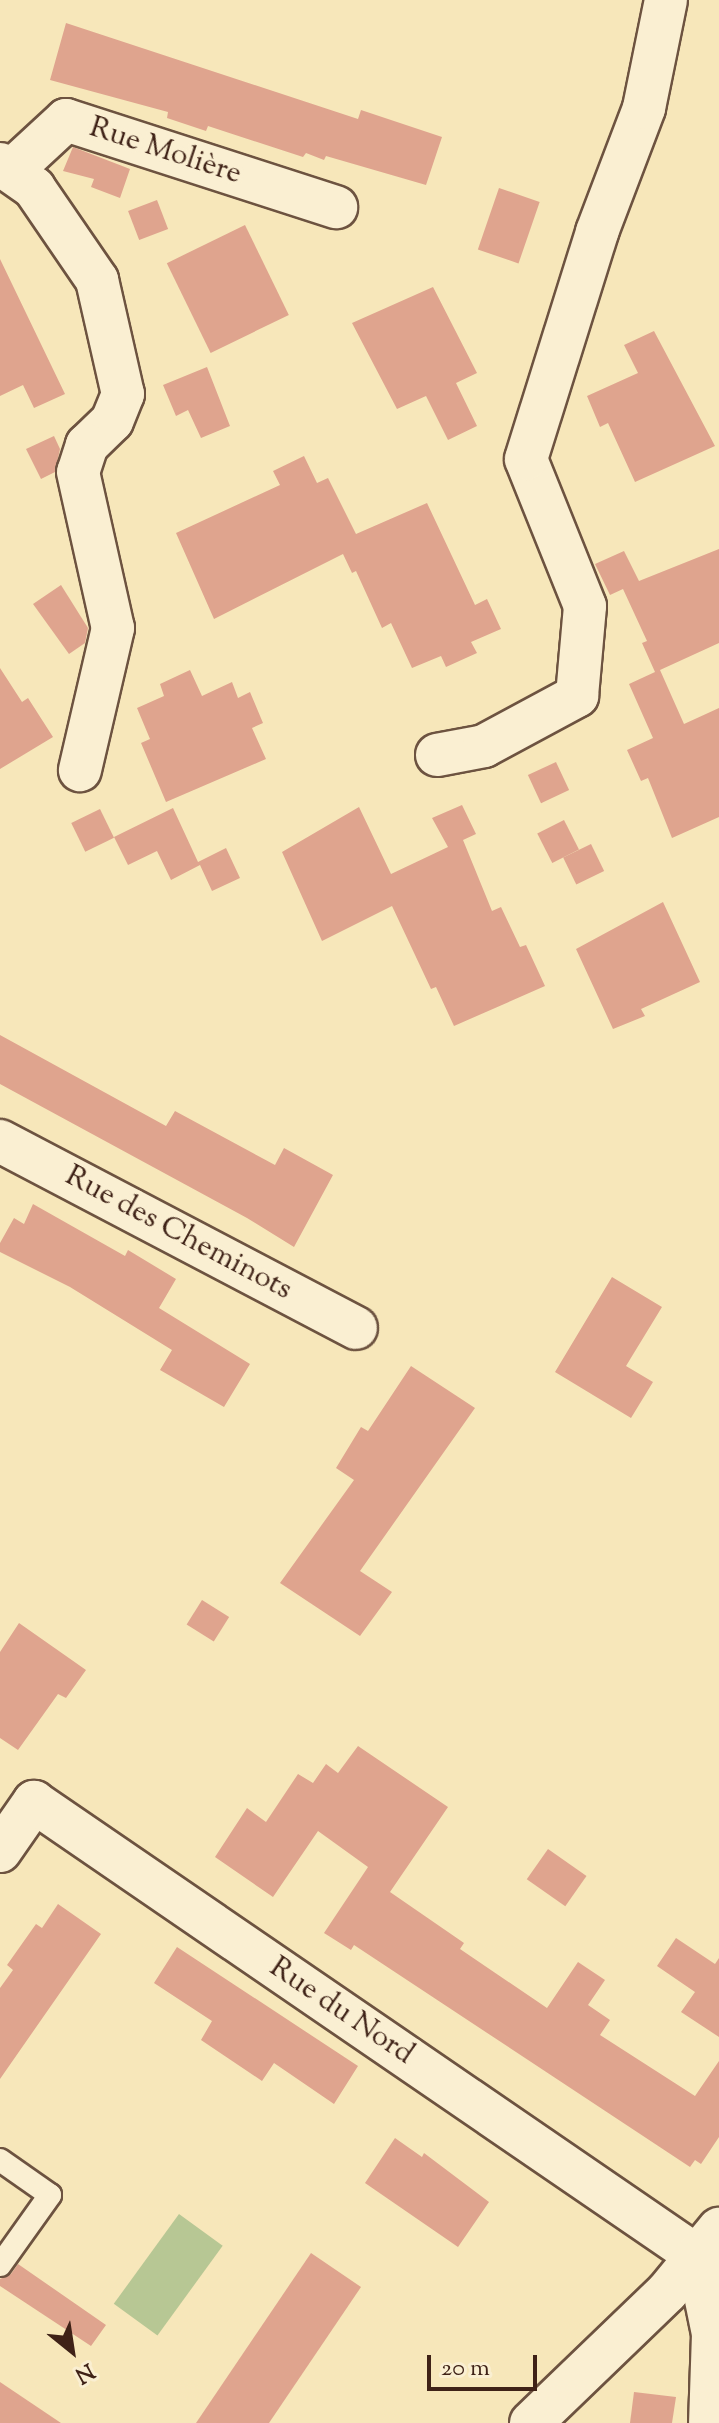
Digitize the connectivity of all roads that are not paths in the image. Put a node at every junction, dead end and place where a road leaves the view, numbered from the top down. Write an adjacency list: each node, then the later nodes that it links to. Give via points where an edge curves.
1 (666, 0): 4 (street, via 644,108 597,232 526,459 585,606 577,696 484,746)
2 (6, 168): 3 (street, Rue Molière, via 66,120); 5 (street, Rue Molière, via 34,188 97,280 123,394 112,421 87,445 78,472 113,628)
3 (336, 207)
4 (437, 755)
5 (80, 770)
6 (0, 1141): 7 (street, Rue des Cheminots)
7 (356, 1328)
8 (0, 1851): 10 (street, Rue du Nord, via 34,1802)
9 (0, 2160): 11 (lane, via 50,2195)
10 (708, 2243): 12 (street, via 636,2323); 13 (street)
11 (0, 2265)
12 (531, 2423)
13 (710, 2423)

